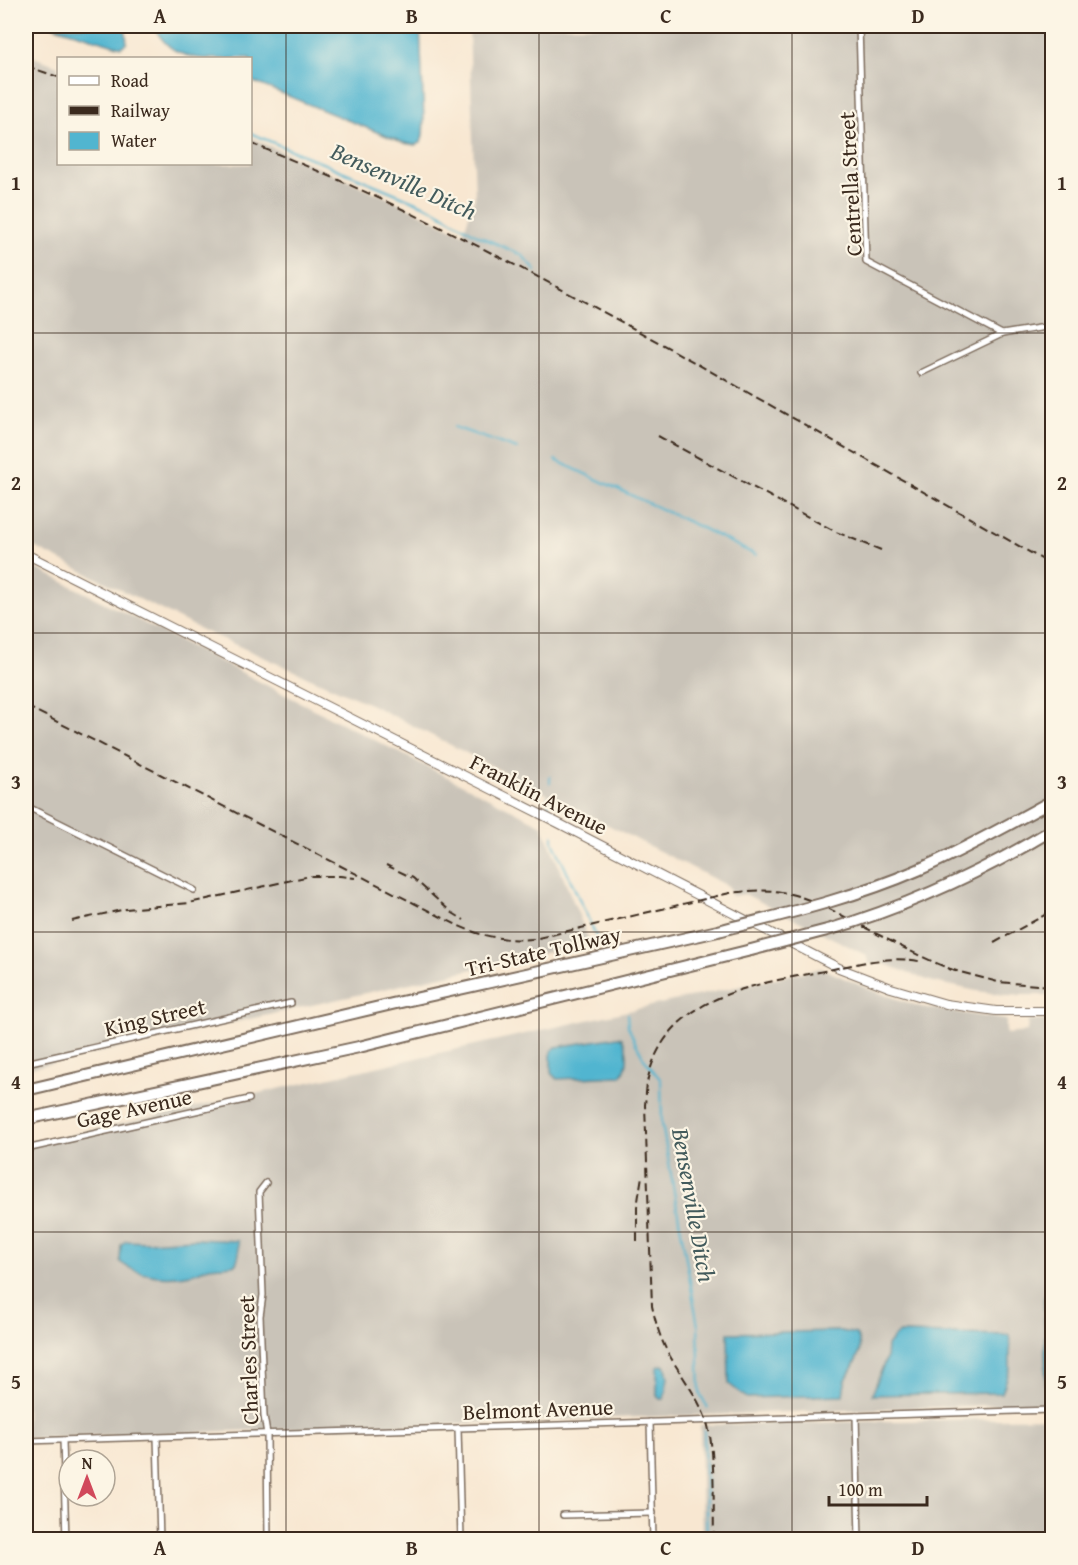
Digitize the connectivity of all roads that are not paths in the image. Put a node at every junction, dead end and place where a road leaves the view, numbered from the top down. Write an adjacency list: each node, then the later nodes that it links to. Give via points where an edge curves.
1 (859, 26): 3 (street, Centrella Street, via 867,262)
2 (1053, 326): 3 (street)
3 (1002, 334): 4 (street)
4 (921, 373)
5 (26, 554): 11 (main road, Franklin Avenue, via 839,968 946,1004 996,1011)
6 (1053, 801): 13 (highway, Tri-State Tollway, bridge, via 917,871 812,906)
7 (26, 806): 9 (street)
8 (1053, 830): 15 (highway, bridge, via 977,871 897,906 832,928 359,1047)
9 (194, 890)
10 (291, 1003): 12 (street, King Street)
11 (1053, 1011)
12 (26, 1063)
13 (26, 1090)
14 (249, 1099): 16 (street, Gage Avenue)
15 (26, 1119)
16 (26, 1149)
17 (266, 1183): 22 (street, Charles Street, via 259,1192 263,1295 260,1316)
18 (1053, 1410): 19 (street, Belmont Avenue)
19 (856, 1416): 20 (street, Belmont Avenue); 33 (street)
20 (650, 1422): 21 (street, Belmont Avenue); 26 (street)
21 (458, 1428): 22 (street, Belmont Avenue); 31 (street)
22 (267, 1434): 23 (street, Belmont Avenue); 30 (street, Charles Street)
23 (157, 1437): 24 (street, Belmont Avenue); 29 (street)
24 (63, 1440): 25 (street, Belmont Avenue); 28 (street)
25 (26, 1441)
26 (652, 1513): 27 (street); 32 (street)
27 (563, 1515)
28 (66, 1539)
29 (160, 1539)
30 (268, 1539)
31 (461, 1539)
32 (653, 1539)
33 (859, 1539)

